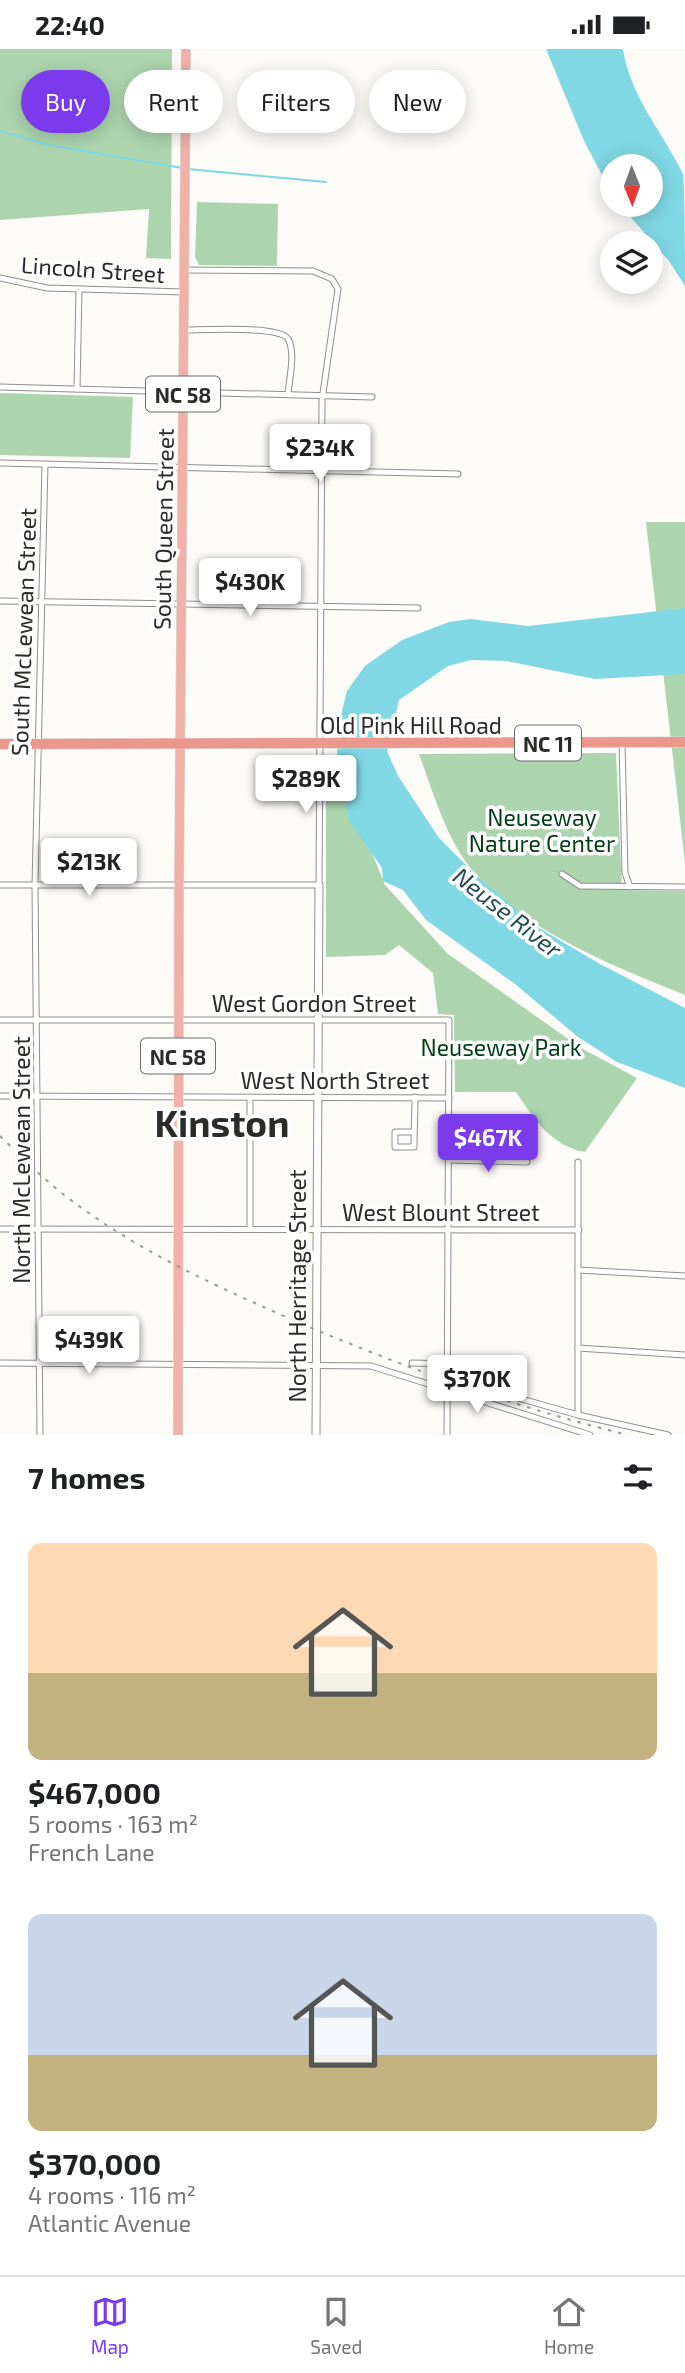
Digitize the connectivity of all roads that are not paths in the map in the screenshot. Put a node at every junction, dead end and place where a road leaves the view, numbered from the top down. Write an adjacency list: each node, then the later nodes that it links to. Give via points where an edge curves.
1 (186, 49): 2 (main road, South Queen Street / NC 58)
2 (184, 271): 5 (main road, South Queen Street / NC 58); 11 (street, via 313,271 332,279 338,289)
3 (0, 278): 4 (street, Lincoln Street)
4 (79, 289): 5 (street, Lincoln Street); 8 (street)
5 (184, 292): 6 (main road, South Queen Street / NC 58)
6 (184, 330): 9 (main road, South Queen Street / NC 58); 10 (street, via 269,330 284,335 290,342)
7 (0, 387): 8 (street)
8 (77, 389): 9 (street)
9 (183, 392): 10 (street); 15 (main road, South Queen Street / NC 58)
10 (288, 394): 11 (street)
11 (323, 395): 12 (street); 16 (street)
12 (372, 397)
13 (0, 463): 14 (street)
14 (46, 464): 15 (street); 19 (street, South McLewean Street)
15 (183, 468): 16 (street); 20 (main road, South Queen Street / NC 58)
16 (321, 471): 17 (street); 21 (street)
17 (457, 474)
18 (0, 601): 19 (street)
19 (41, 602): 20 (street); 26 (street, South McLewean Street)
20 (181, 604): 21 (street); 27 (main road, South Queen Street / NC 58)
21 (320, 606): 22 (street); 28 (street)
22 (418, 608)
23 (622, 742): 24 (highway, Old Pink Hill Road / NC 11); 28 (highway, Old Pink Hill Road / NC 11); 34 (street, via 625,873)
24 (685, 742)
25 (0, 744): 26 (highway, NC 11)
26 (37, 744): 27 (highway, NC 11); 32 (street, South McLewean Street)
27 (180, 744): 28 (highway, Old Pink Hill Road / NC 11); 30 (main road, South Queen Street / NC 58)
28 (323, 745): 33 (street)
29 (562, 874): 34 (street, via 580,886)
30 (179, 884): 32 (street); 33 (street); 37 (main road, NC 58)
31 (0, 885): 32 (street)
32 (36, 885): 39 (street, North McLewean Street)
33 (319, 885): 38 (street, North Herritage Street)
34 (630, 887): 35 (street)
35 (685, 887)
36 (0, 1020): 39 (street, West Gordon Street)
37 (178, 1020): 38 (street, West Gordon Street); 39 (street, West Gordon Street); 42 (main road, NC 58)
38 (318, 1020): 44 (street, North Herritage Street); 46 (street, West Gordon Street, via 449,1020)
39 (38, 1021): 41 (street, North McLewean Street)
40 (0, 1096): 41 (street, West North Street)
41 (39, 1096): 42 (street, West North Street); 53 (street, North McLewean Street)
42 (178, 1097): 43 (street, West North Street); 54 (main road, NC 58)
43 (250, 1097): 44 (street, West North Street); 55 (street)
44 (317, 1097): 45 (street, West North Street); 51 (street, North Herritage Street)
45 (415, 1097): 46 (street, West North Street); 47 (street)
46 (449, 1098): 48 (street)
47 (414, 1132): 47 (street, via 414,1147 395,1147 395,1132)
48 (449, 1160): 49 (street); 56 (street)
49 (527, 1162)
50 (578, 1162): 57 (street)
51 (317, 1228): 55 (street, West Blount Street); 56 (street, West Blount Street); 67 (street, North Herritage Street)
52 (0, 1229): 53 (street, West Blount Street)
53 (40, 1229): 54 (street, West Blount Street); 63 (street, North McLewean Street)
54 (178, 1229): 55 (street, West Blount Street); 64 (main road, NC 58)
55 (250, 1229)
56 (447, 1230): 57 (street, West Blount Street); 66 (street)
57 (579, 1230): 58 (street)
58 (578, 1270): 59 (street); 60 (street)
59 (685, 1276)
60 (578, 1347): 61 (street); 70 (street)
61 (685, 1355)
62 (0, 1363): 63 (street)
63 (40, 1363): 64 (street); 72 (street, North McLewean Street)
64 (178, 1363): 67 (street); 73 (main road, NC 58)
65 (412, 1363): 66 (street)
66 (447, 1364): 68 (street)
67 (317, 1365): 69 (street, via 371,1366); 74 (street, North Herritage Street)
68 (448, 1378): 69 (street); 70 (street)
69 (447, 1391): 71 (street); 75 (street)
70 (578, 1415): 77 (street)
71 (578, 1434): 76 (street)
72 (40, 1435)
73 (178, 1435)
74 (316, 1435)
75 (447, 1435)
76 (590, 1435)
77 (668, 1435)

